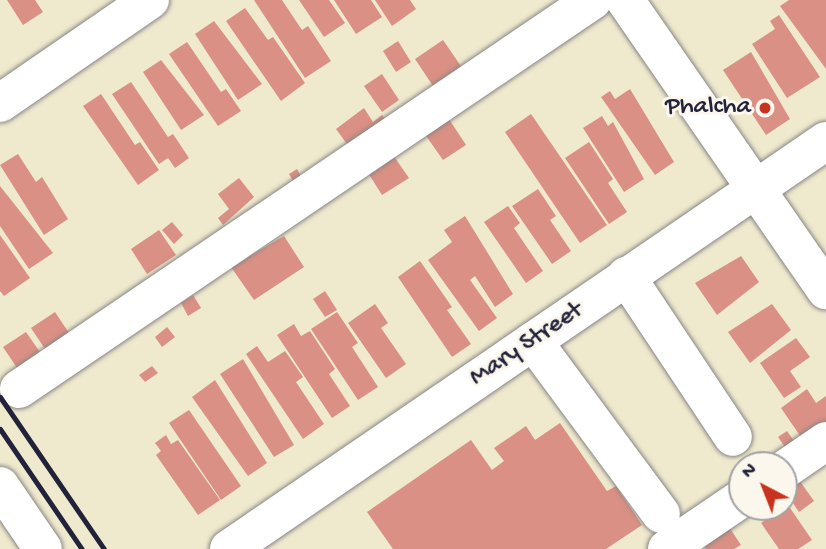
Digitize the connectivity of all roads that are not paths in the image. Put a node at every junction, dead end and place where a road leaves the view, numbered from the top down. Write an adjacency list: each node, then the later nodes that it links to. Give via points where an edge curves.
1 (150, 0): 4 (street)
2 (593, 0): 10 (street)
3 (625, 0): 6 (street)
4 (0, 103)
5 (826, 141): 6 (street, Mary Street)
6 (755, 188): 7 (street, Mary Street); 8 (street)
7 (626, 276): 9 (street, Mary Street); 11 (street)
8 (826, 289)
9 (533, 341): 16 (street); 17 (street, Mary Street)
10 (19, 389)
11 (733, 437)
12 (826, 441): 13 (street)
13 (798, 460)
14 (0, 486): 18 (street)
15 (728, 504): 16 (street)
16 (664, 531)
17 (252, 542)
18 (43, 549)

